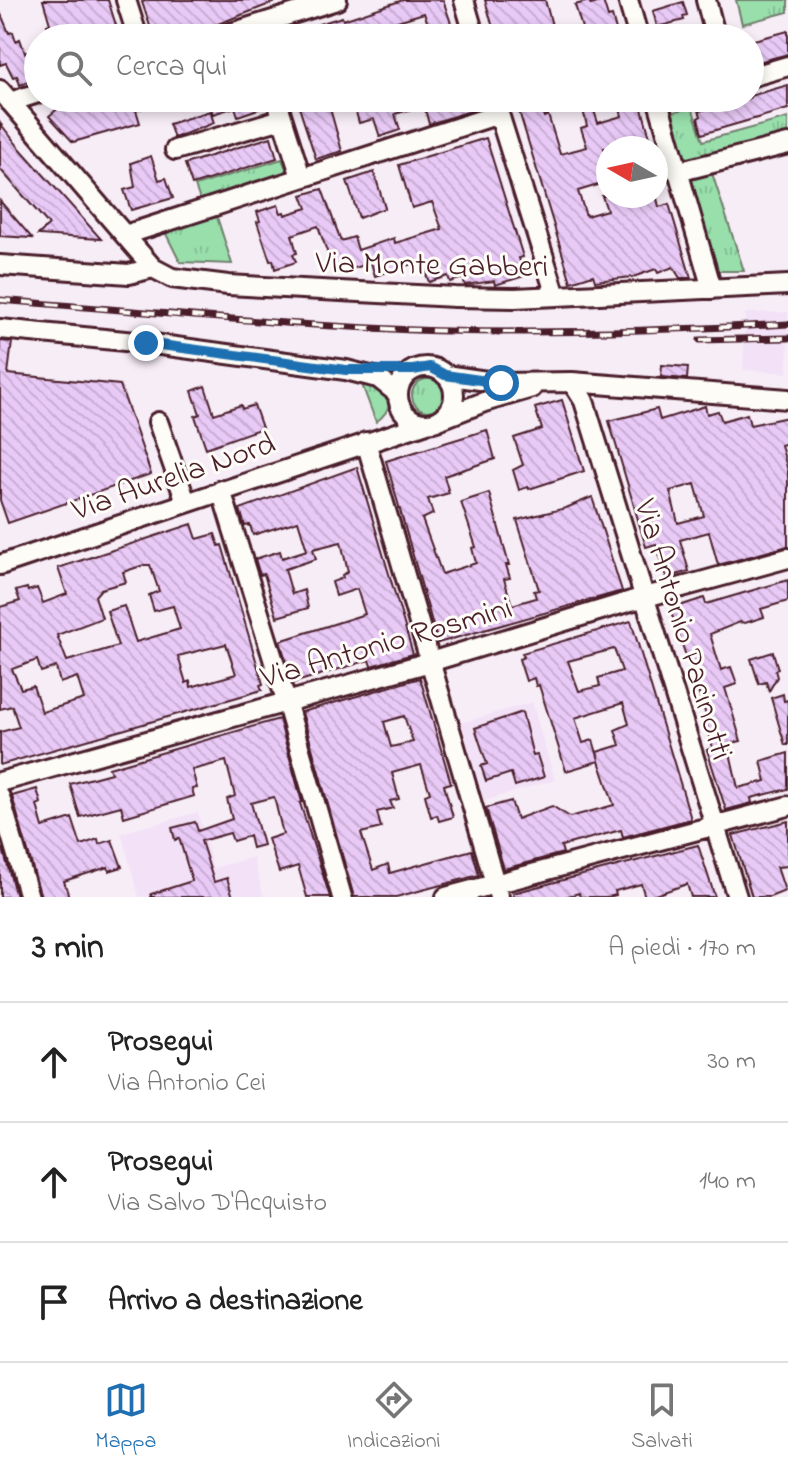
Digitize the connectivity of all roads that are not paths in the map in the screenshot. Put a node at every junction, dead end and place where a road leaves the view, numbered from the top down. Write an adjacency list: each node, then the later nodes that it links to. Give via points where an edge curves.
1 (126, 0): 7 (street)
2 (337, 0): 6 (street)
3 (464, 0): 9 (street)
4 (628, 0): 10 (street)
5 (706, 0): 11 (street)
6 (296, 6): 8 (street)
7 (134, 24)
8 (268, 24)
9 (471, 24)
10 (635, 24)
11 (712, 24)
12 (788, 66): 13 (street)
13 (764, 73)
14 (5, 96): 24 (street)
15 (280, 112): 19 (street)
16 (480, 112): 23 (street)
17 (498, 112): 29 (street)
18 (666, 112): 22 (street)
19 (282, 119): 21 (street); 23 (street)
20 (788, 144): 22 (street)
21 (175, 150)
22 (677, 172): 28 (street)
23 (301, 177): 24 (street)
24 (125, 235): 26 (street)
25 (0, 265): 26 (street, via 129,274)
26 (153, 268): 29 (street, Via Monte Gabberi, via 172,278 244,286 466,298)
27 (788, 285): 28 (street)
28 (712, 289): 29 (street, Via Monte Gabberi)
29 (556, 296)
30 (0, 329): 31 (street)
31 (346, 370): 32 (street); 36 (street, via 378,378)
32 (413, 370): 33 (street, via 430,367); 36 (street, via 402,380)
33 (445, 375): 34 (street, via 501,383); 38 (street, via 453,389 452,404)
34 (563, 382): 35 (street); 38 (street, Via Aurelia Nord); 44 (street, Via Antonio Pacinotti, via 584,401)
35 (788, 399)
36 (399, 400): 38 (street, via 411,419); 39 (street, Via Aurelia Nord, via 390,421)
37 (158, 422): 41 (street)
38 (432, 422): 39 (street, Via Aurelia Nord)
39 (366, 442): 40 (street, Via Aurelia Nord); 45 (street)
40 (221, 490): 41 (street, Via Aurelia Nord); 46 (street)
41 (186, 502): 43 (street, Via Aurelia Nord)
42 (788, 558): 44 (street, Via Antonio Rosmini)
43 (0, 565)
44 (643, 597): 45 (street, Via Antonio Rosmini); 50 (street, Via Antonio Pacinotti)
45 (430, 662): 46 (street, Via Antonio Rosmini); 51 (street)
46 (286, 701): 47 (street, Via Antonio Rosmini); 53 (street)
47 (0, 782)
48 (0, 797): 52 (street)
49 (788, 806): 50 (street)
50 (715, 825): 51 (street); 55 (street, Via Antonio Pacinotti)
51 (497, 891): 54 (street)
52 (29, 897)
53 (342, 897)
54 (446, 897)
55 (737, 897)

